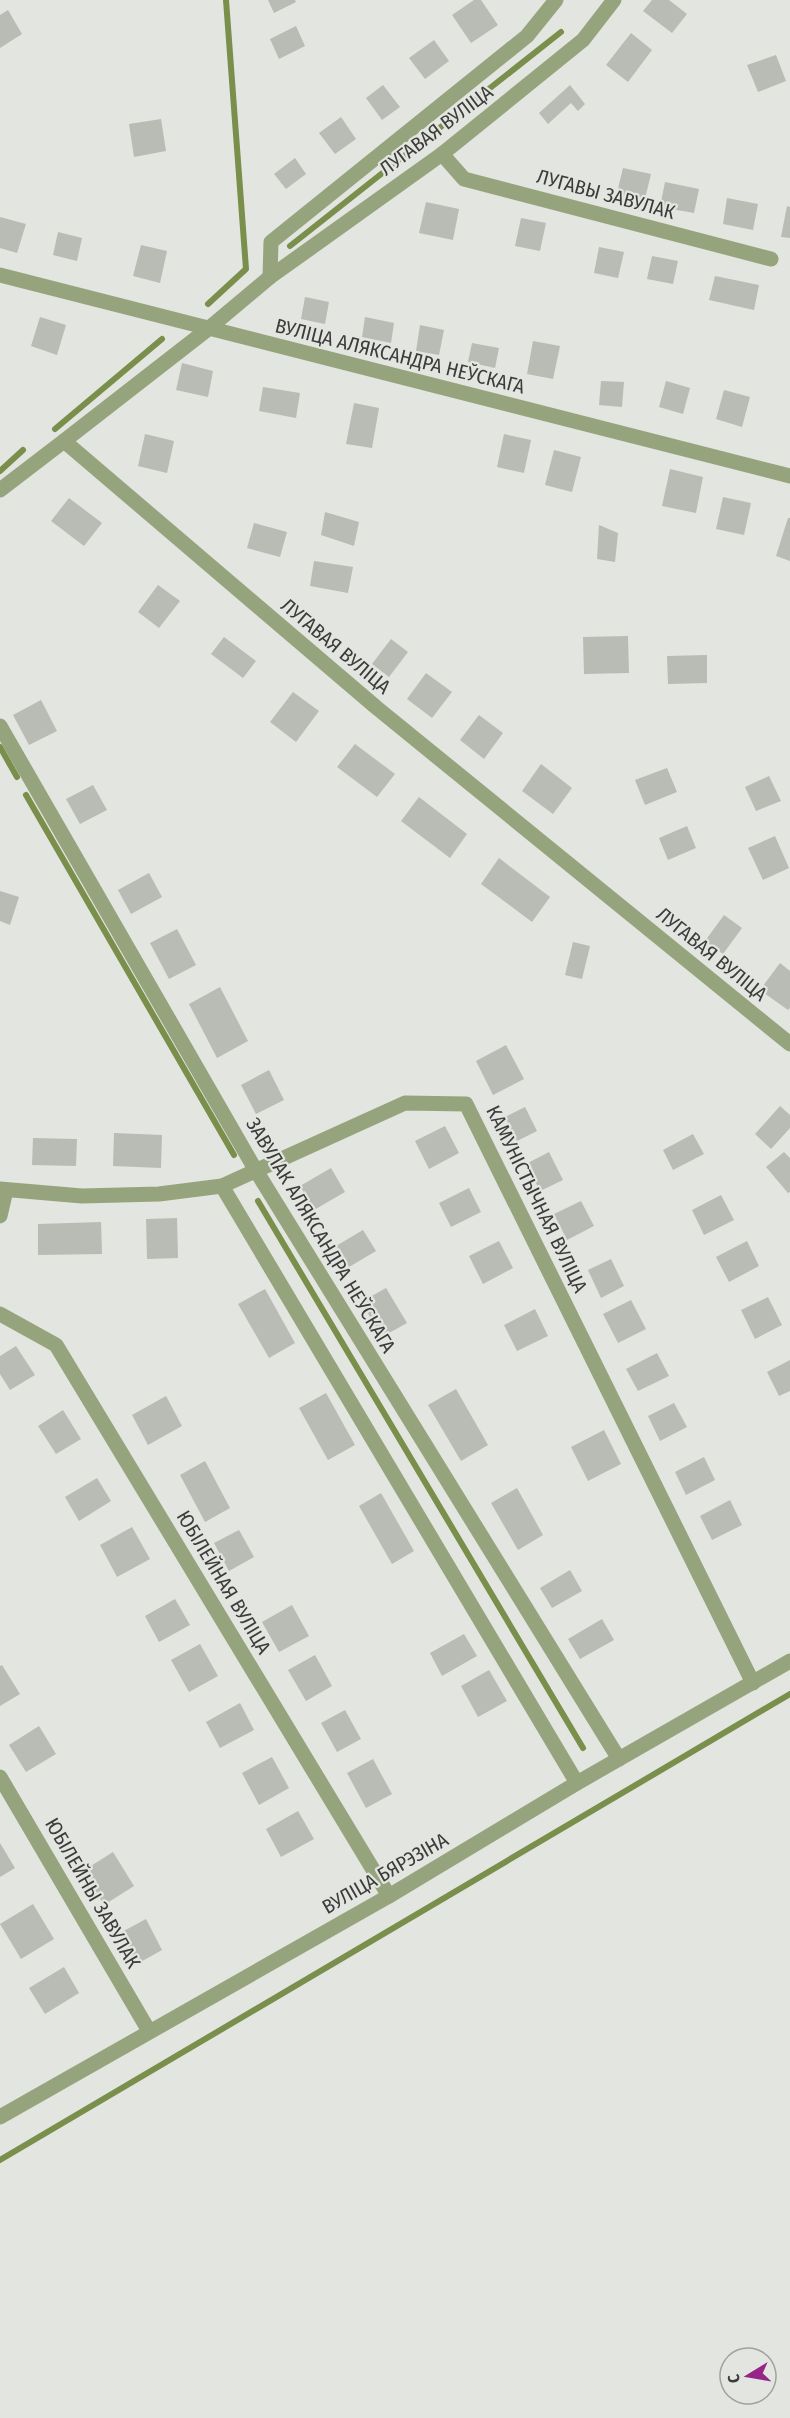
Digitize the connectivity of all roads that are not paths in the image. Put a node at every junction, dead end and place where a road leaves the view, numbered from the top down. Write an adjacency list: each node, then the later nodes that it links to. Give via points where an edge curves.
1 (556, 0): 6 (street, ЛУГАВАЯ ВУЛІЦА, via 527,36 271,242)
2 (614, 0): 3 (street, ЛУГАВАЯ ВУЛІЦА, via 584,40)
3 (442, 154): 4 (street, ЛУГАВЫ ЗАВУЛАК, via 464,179); 6 (street, ЛУГАВАЯ ВУЛІЦА)
4 (771, 259)
5 (0, 275): 7 (street, ВУЛІЦА АЛЯКСАНДРА НЕЎСКАГА)
6 (270, 277): 7 (street, ЛУГАВАЯ ВУЛІЦА)
7 (208, 329): 8 (street, ЛУГАВАЯ ВУЛІЦА); 9 (street, ВУЛІЦА АЛЯКСАНДРА НЕЎСКАГА)
8 (64, 441): 10 (street); 12 (street, ЛУГАВАЯ ВУЛІЦА, via 377,708)
9 (790, 476)
10 (0, 490)
11 (0, 726): 13 (street, ЗАВУЛАК АЛЯКСАНДРА НЕЎСКАГА)
12 (790, 1044)
13 (255, 1169): 14 (street, КАМУНІСТЫЧНАЯ ВУЛІЦА); 19 (street, КАМУНІСТЫЧНАЯ ВУЛІЦА, via 405,1103 466,1104); 20 (street, ЗАВУЛАК АЛЯКСАНДРА НЕЎСКАГА)
14 (222, 1186): 15 (street, КАМУНІСТЫЧНАЯ ВУЛІЦА, via 159,1194 82,1196); 22 (street)
15 (3, 1190): 16 (street)
16 (0, 1216)
17 (0, 1314): 23 (street, ЮБІЛЕЙНАЯ ВУЛІЦА, via 56,1345)
18 (790, 1661): 19 (street, ВУЛІЦА БЯРЭЗІНА)
19 (753, 1683): 20 (street, ВУЛІЦА БЯРЭЗІНА)
20 (619, 1759): 22 (street, ВУЛІЦА БЯРЭЗІНА)
21 (0, 1777): 24 (street, ЮБІЛЕЙНЫ ЗАВУЛАК)
22 (577, 1783): 23 (street, ВУЛІЦА БЯРЭЗІНА)
23 (390, 1896): 24 (street, ВУЛІЦА БЯРЭЗІНА)
24 (149, 2031): 25 (street, ВУЛІЦА БЯРЭЗІНА)
25 (0, 2117)

